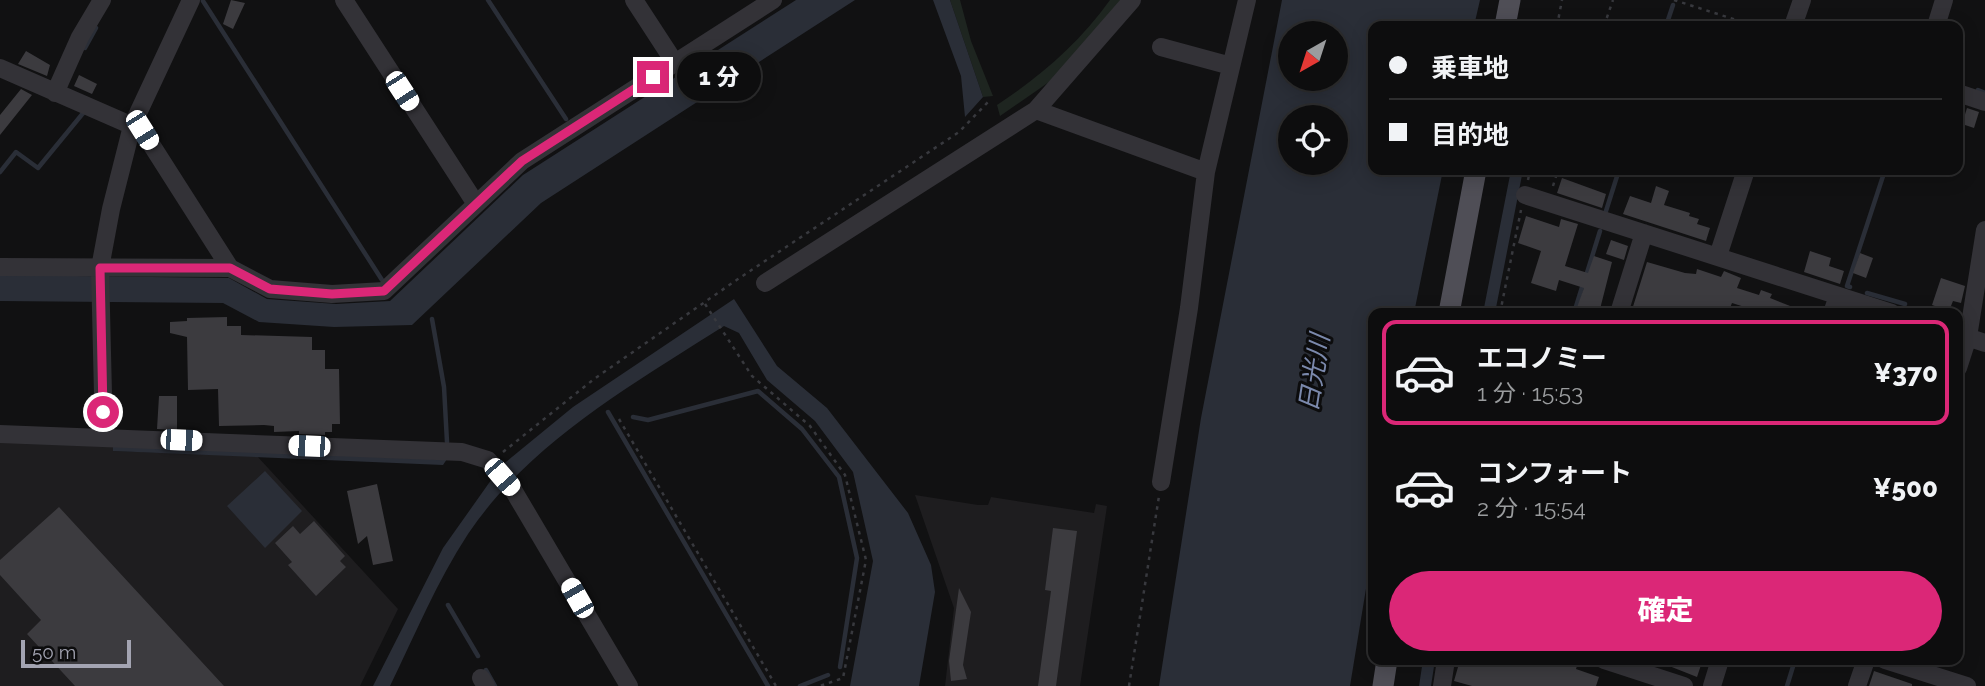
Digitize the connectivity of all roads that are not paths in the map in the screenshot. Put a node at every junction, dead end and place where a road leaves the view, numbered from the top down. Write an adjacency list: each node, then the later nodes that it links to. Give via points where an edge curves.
1 (102, 0): 18 (street)
2 (191, 0): 22 (street)
3 (344, 0): 27 (street)
4 (634, 0): 15 (street)
5 (773, 0): 15 (street)
6 (1132, 0): 21 (street)
7 (1247, 0): 16 (street)
8 (1510, 0): 11 (main road)
9 (1802, 0): 12 (street)
10 (1944, 0): 13 (street)
11 (1505, 21)
12 (1795, 21)
13 (1938, 21)
14 (1161, 47): 16 (street)
15 (675, 63): 27 (street, via 522,161)
16 (1231, 66): 23 (street)
17 (0, 68): 18 (street)
18 (55, 93): 22 (street)
19 (1963, 95): 20 (street)
20 (1985, 102)
21 (1036, 110): 23 (street); 34 (street)
22 (132, 125): 32 (street, via 142,130); 33 (street)
23 (1206, 172): 43 (street)
24 (1475, 175): 36 (main road)
25 (1744, 175): 30 (street)
26 (1525, 195): 29 (street)
27 (476, 204): 32 (street, via 384,291 332,294 270,289)
28 (1985, 230): 39 (street)
29 (1644, 233): 30 (street); 37 (street)
30 (1718, 256): 35 (street)
31 (0, 267): 33 (street)
32 (230, 268): 33 (street)
33 (100, 270): 42 (street)
34 (765, 283)
35 (1835, 305): 38 (street)
36 (1450, 308)
37 (1621, 308)
38 (1856, 308)
39 (1970, 338): 40 (street)
40 (1963, 356)
41 (0, 434): 42 (street)
42 (104, 437): 50 (street, via 462,452 490,463 512,488)
43 (1161, 482)
44 (1386, 665): 51 (main road)
45 (1445, 665): 52 (street)
46 (1619, 665): 53 (street)
47 (1718, 665): 54 (street)
48 (1864, 665): 55 (street)
49 (1901, 665): 56 (street)
50 (629, 686)
51 (1383, 686)
52 (1443, 686)
53 (1684, 686)
54 (1712, 686)
55 (1857, 686)
56 (1967, 686)

